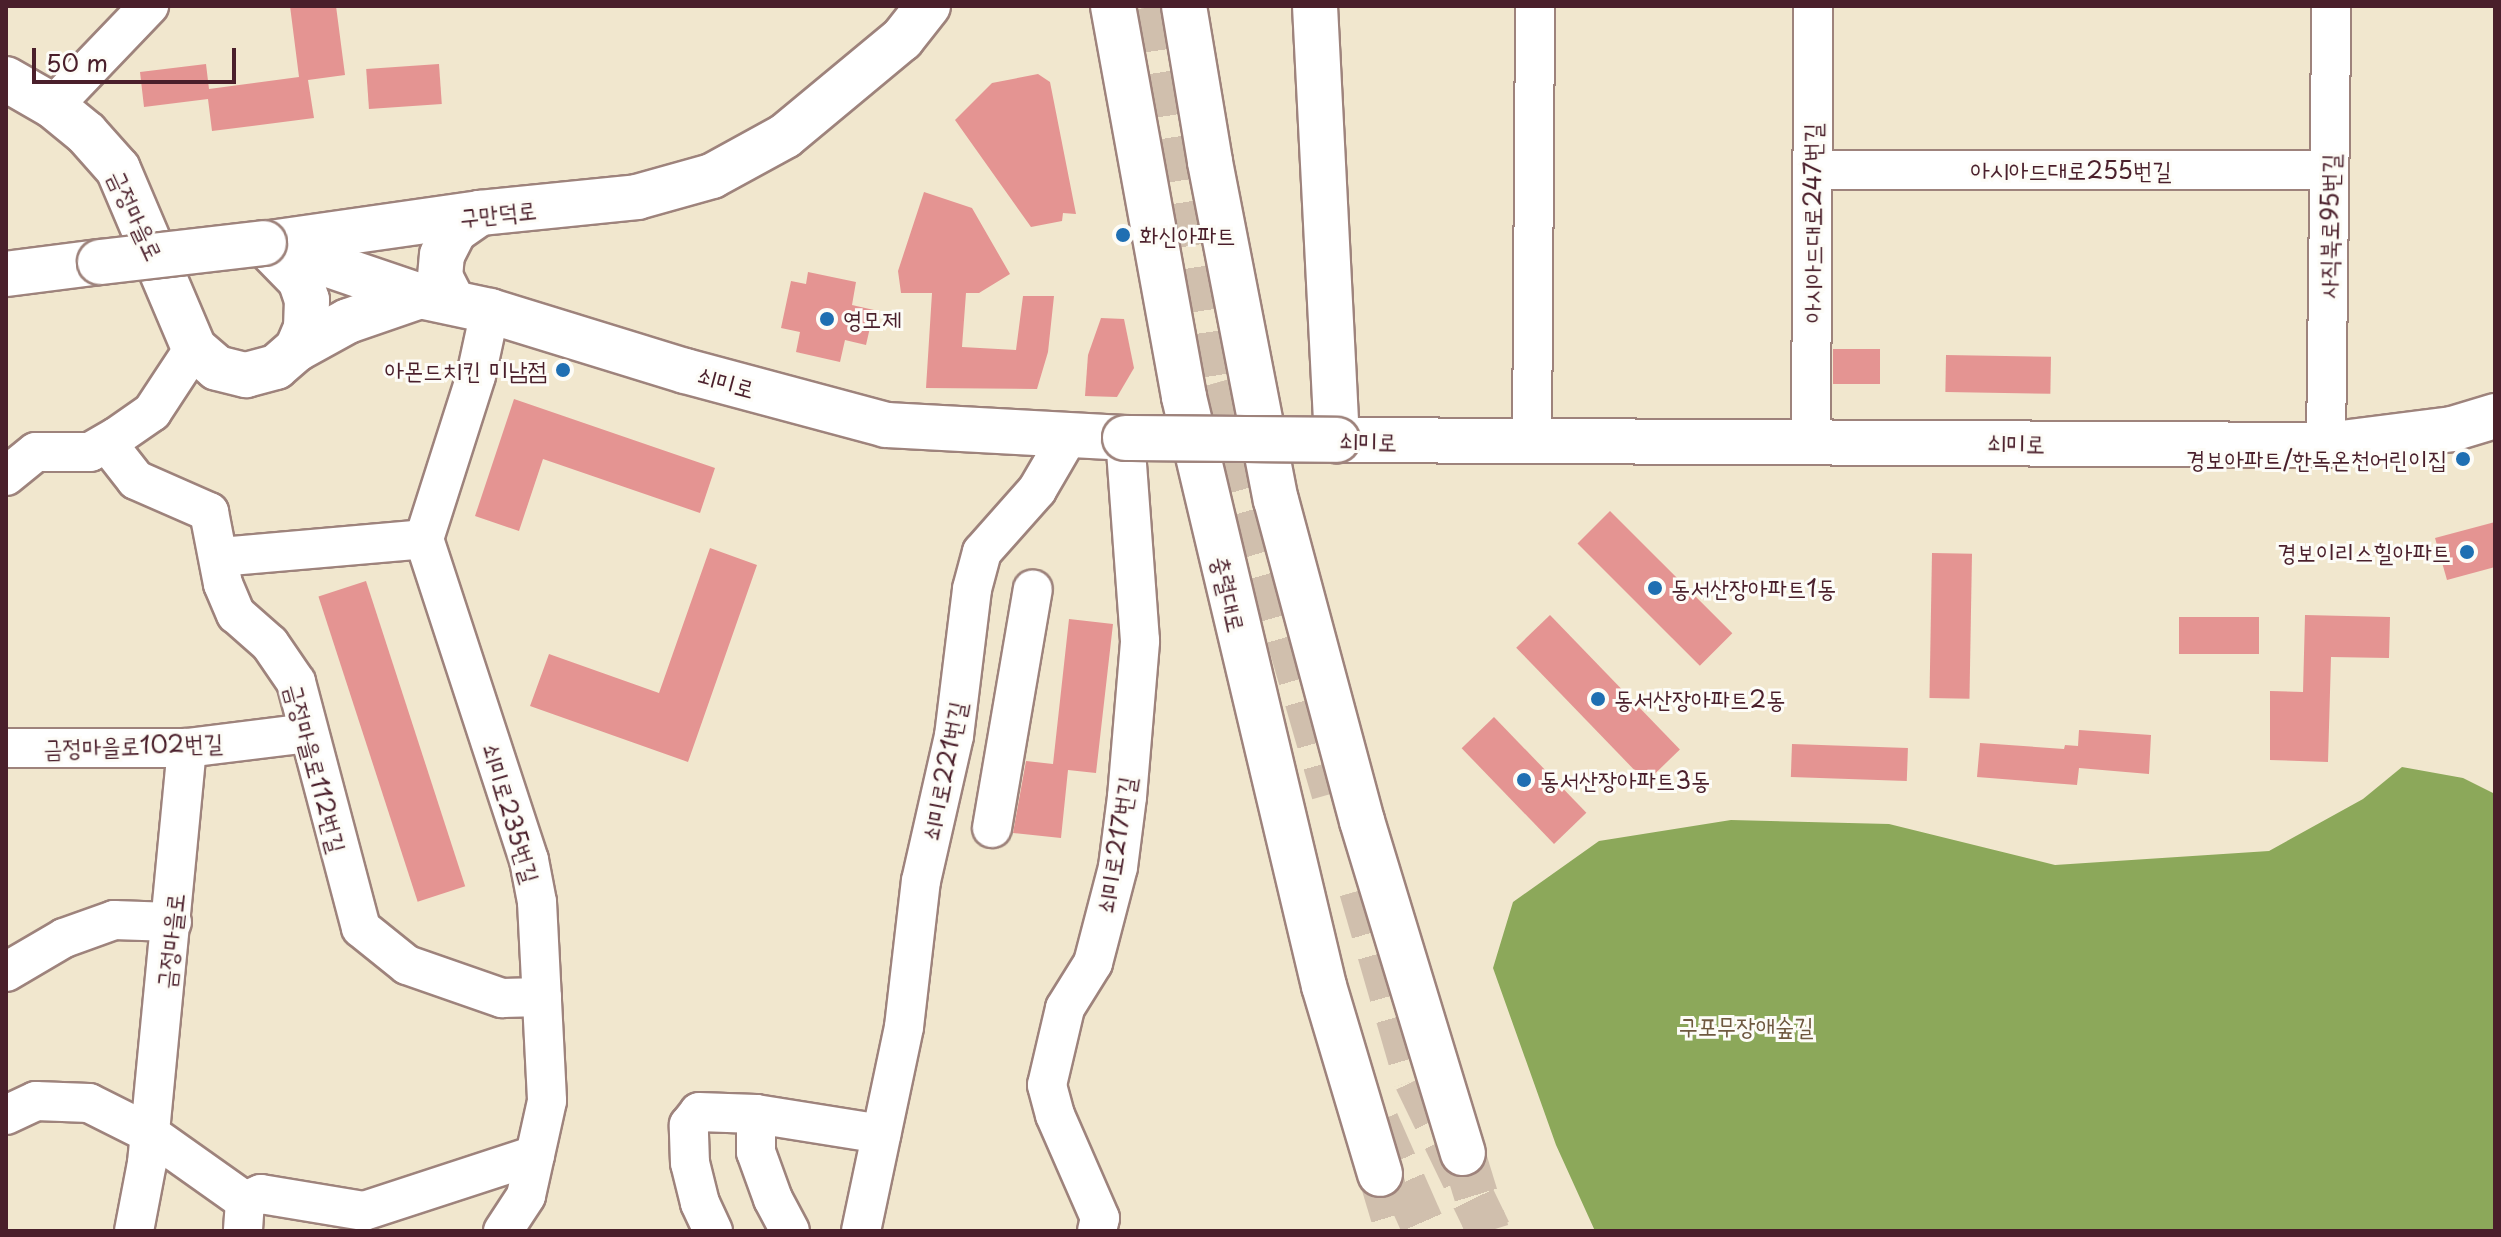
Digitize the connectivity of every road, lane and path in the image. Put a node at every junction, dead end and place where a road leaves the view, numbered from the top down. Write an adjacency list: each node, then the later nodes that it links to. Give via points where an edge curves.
1 (149, 6): 10 (street)
2 (928, 6): 13 (main road, 구만덕로, via 902,39 785,136 712,176 637,197)
3 (1113, 6): 46 (main road, 충렬대로, via 1187,413 1324,986)
4 (1184, 6): 44 (main road, via 1276,500 1362,821)
5 (1315, 6): 22 (main road)
6 (1535, 6): 25 (street)
7 (1813, 6): 11 (street, 아시아드대로247번길)
8 (2331, 6): 12 (street, 사직북로95번길)
9 (6, 79): 10 (main road, 금정마을로)
10 (53, 106): 17 (main road, 금정마을로, via 118,169)
11 (1812, 170): 12 (street, 아시아드대로255번길); 23 (street, 아시아드대로247번길)
12 (2329, 170): 26 (street, 사직북로95번길)
13 (480, 213): 14 (main road, 구만덕로); 16 (main road, via 454,231 442,255 440,277)
14 (264, 243): 15 (main road, 구만덕로, bridge); 16 (main road, 쇠미로); 18 (main road, via 300,280 307,300 306,328)
15 (6, 274)
16 (454, 303): 18 (main road, via 348,321); 20 (main road, 쇠미로, via 886,425); 28 (street, via 476,376)
17 (194, 348): 18 (main road, via 217,368 246,375 276,367); 24 (street, via 152,412)
18 (297, 349)
19 (2495, 416): 26 (main road, 쇠미로, via 2452,429)
20 (1069, 435): 21 (main road, 쇠미로); 31 (street, 쇠미로221번길, via 1037,490 982,552)
21 (1125, 438): 22 (main road, 쇠미로, bridge); 54 (street, 쇠미로217번길, via 1140,641 1125,811 1118,867 1093,963 1065,1008 1047,1085 1100,1218)
22 (1337, 440): 25 (main road, 쇠미로)
23 (1811, 441): 25 (main road, 쇠미로); 26 (main road, 쇠미로)
24 (107, 443): 27 (street, via 90,452 36,452); 29 (street, 금정마을로112번길, via 136,480 209,512)
25 (1532, 444)
26 (2326, 445)
27 (6, 476)
28 (424, 539): 29 (street); 39 (street, 쇠미로235번길, via 529,860)
29 (220, 557): 32 (street, 금정마을로112번길, via 223,584 236,614 270,644 296,682)
30 (1033, 589): 33 (street)
31 (954, 726): 33 (street); 43 (street, 쇠미로221번길, via 921,881 904,1027)
32 (307, 733): 35 (street, 금정마을로102번길); 39 (street, 금정마을로112번길, via 361,928 407,965 502,998)
33 (1008, 733): 36 (street)
34 (6, 748): 35 (street, 금정마을로102번길)
35 (187, 748): 37 (street, 금정마을로)
36 (992, 828)
37 (172, 922): 38 (street, via 114,920 64,938); 42 (street, 금정마을로)
38 (6, 972)
39 (542, 997): 45 (street, 쇠미로235번길, via 547,1101)
40 (756, 1114): 43 (street); 51 (street, via 699,1112 689,1125 690,1163); 52 (street, via 756,1152)
41 (6, 1115): 42 (street, via 36,1101 89,1103)
42 (149, 1133): 47 (street); 49 (street, 금정마을로)
43 (881, 1134): 53 (street, 쇠미로221번길)
44 (1463, 1153)
45 (535, 1155): 48 (street); 50 (street, 쇠미로235번길, via 526,1196)
46 (1380, 1174)
47 (244, 1216): 48 (street, via 261,1194)
48 (364, 1220)
49 (134, 1231)
50 (503, 1231)
51 (713, 1231)
52 (790, 1231)
53 (861, 1231)
54 (1097, 1231)

